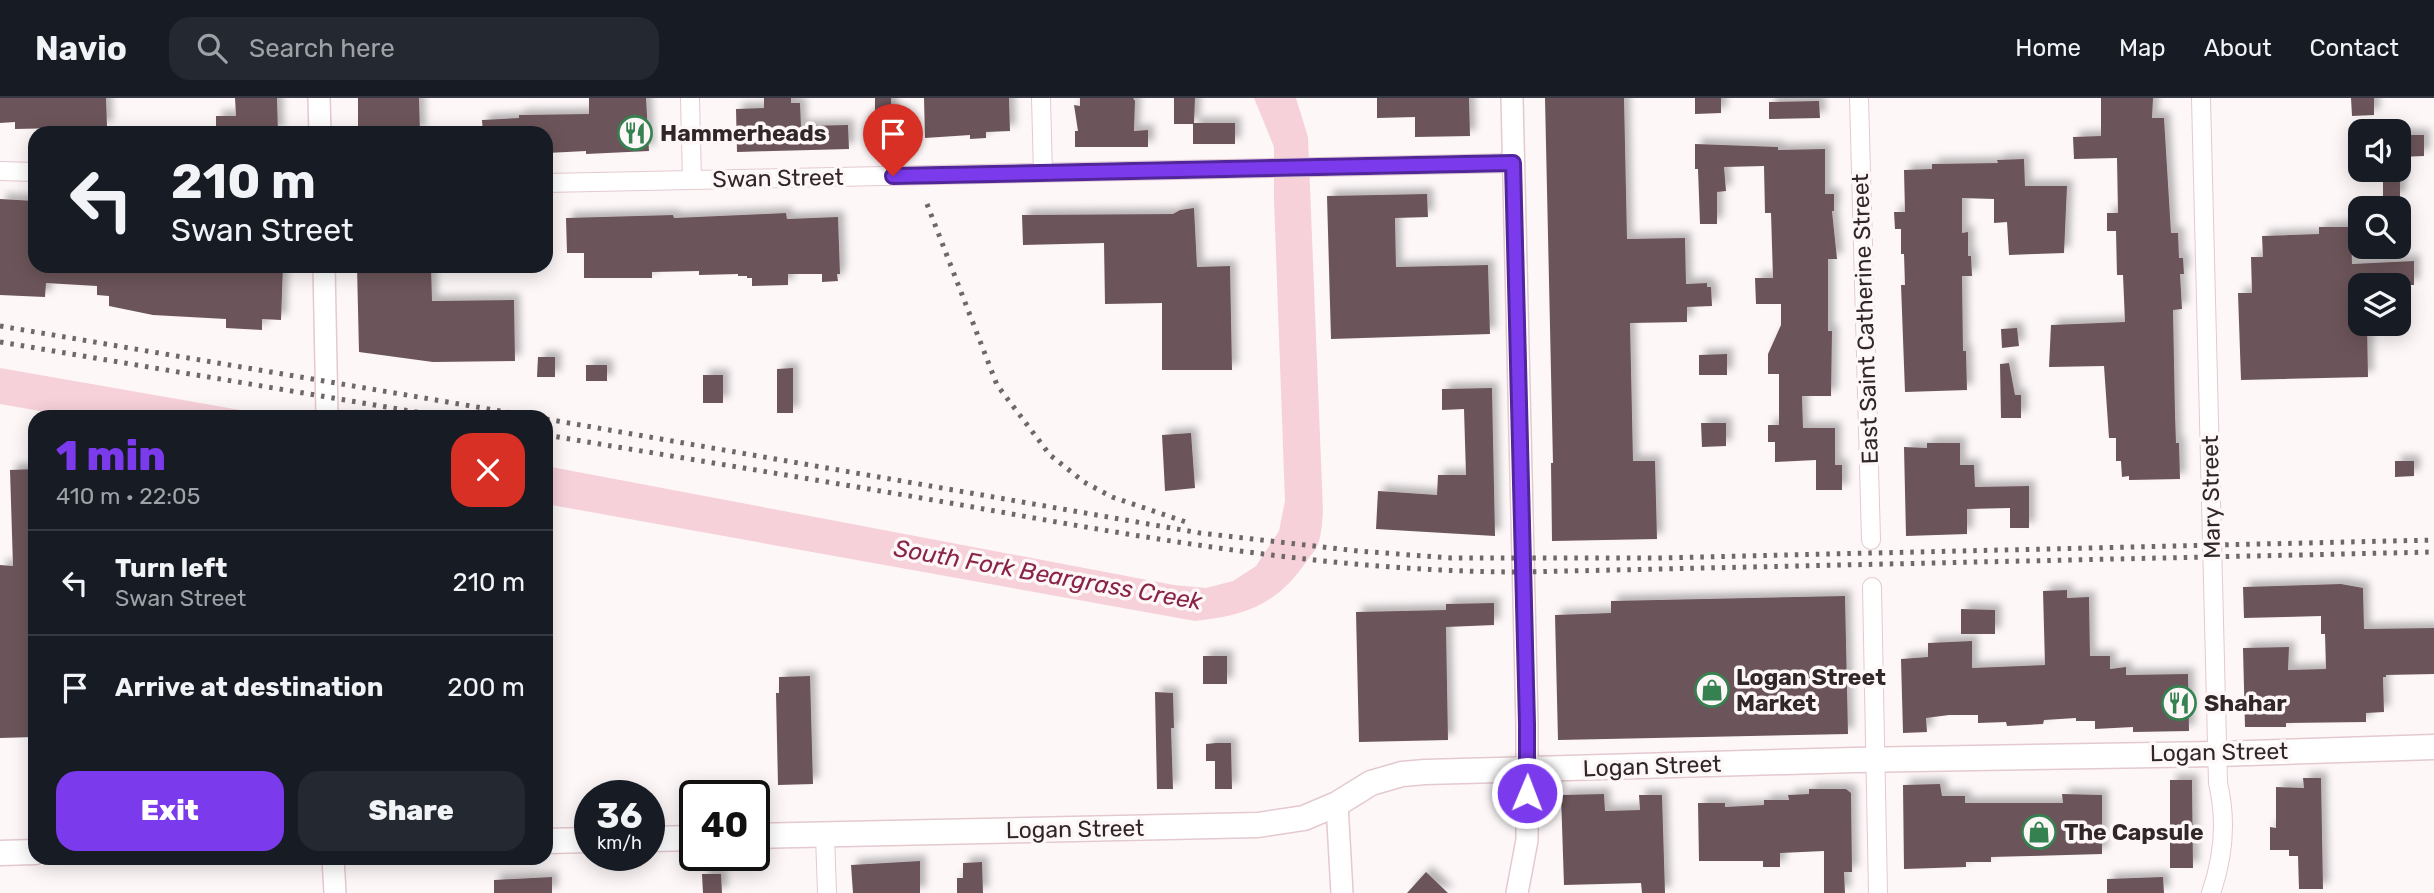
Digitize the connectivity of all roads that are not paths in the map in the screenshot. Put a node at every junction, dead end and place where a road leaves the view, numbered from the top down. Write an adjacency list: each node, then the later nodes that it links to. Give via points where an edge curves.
1 (319, 98): 7 (street)
2 (690, 98): 12 (street)
3 (1041, 98): 11 (street)
4 (1512, 98): 8 (street)
5 (1859, 98): 16 (street, East Saint Catherine Street)
6 (2201, 98): 19 (street, Mary Street)
7 (320, 126)
8 (1513, 163): 11 (street, Swan Street); 21 (street)
9 (0, 171): 10 (street)
10 (28, 172)
11 (1043, 172): 12 (street, Swan Street)
12 (692, 180): 13 (street, Swan Street)
13 (553, 183)
14 (324, 273): 15 (street)
15 (327, 410)
16 (1871, 540)
17 (1872, 587): 20 (street)
18 (2434, 747): 19 (main road, Logan Street)
19 (2218, 754): 20 (main road, Logan Street); 35 (street, Mary Street, via 2225,828)
20 (1876, 759): 21 (main road, Logan Street); 34 (street)
21 (1527, 770): 22 (main road, Logan Street, via 1402,774 1371,783); 33 (street, via 1527,840)
22 (1337, 804): 23 (main road, Logan Street, via 1304,818 1258,825); 32 (street)
23 (825, 835): 24 (main road, Logan Street); 31 (street)
24 (770, 836)
25 (574, 840): 26 (main road)
26 (553, 841)
27 (28, 852): 28 (main road)
28 (0, 853)
29 (333, 865): 30 (street)
30 (335, 893)
31 (827, 893)
32 (1342, 893)
33 (1517, 893)
34 (1878, 893)
35 (2211, 893)

